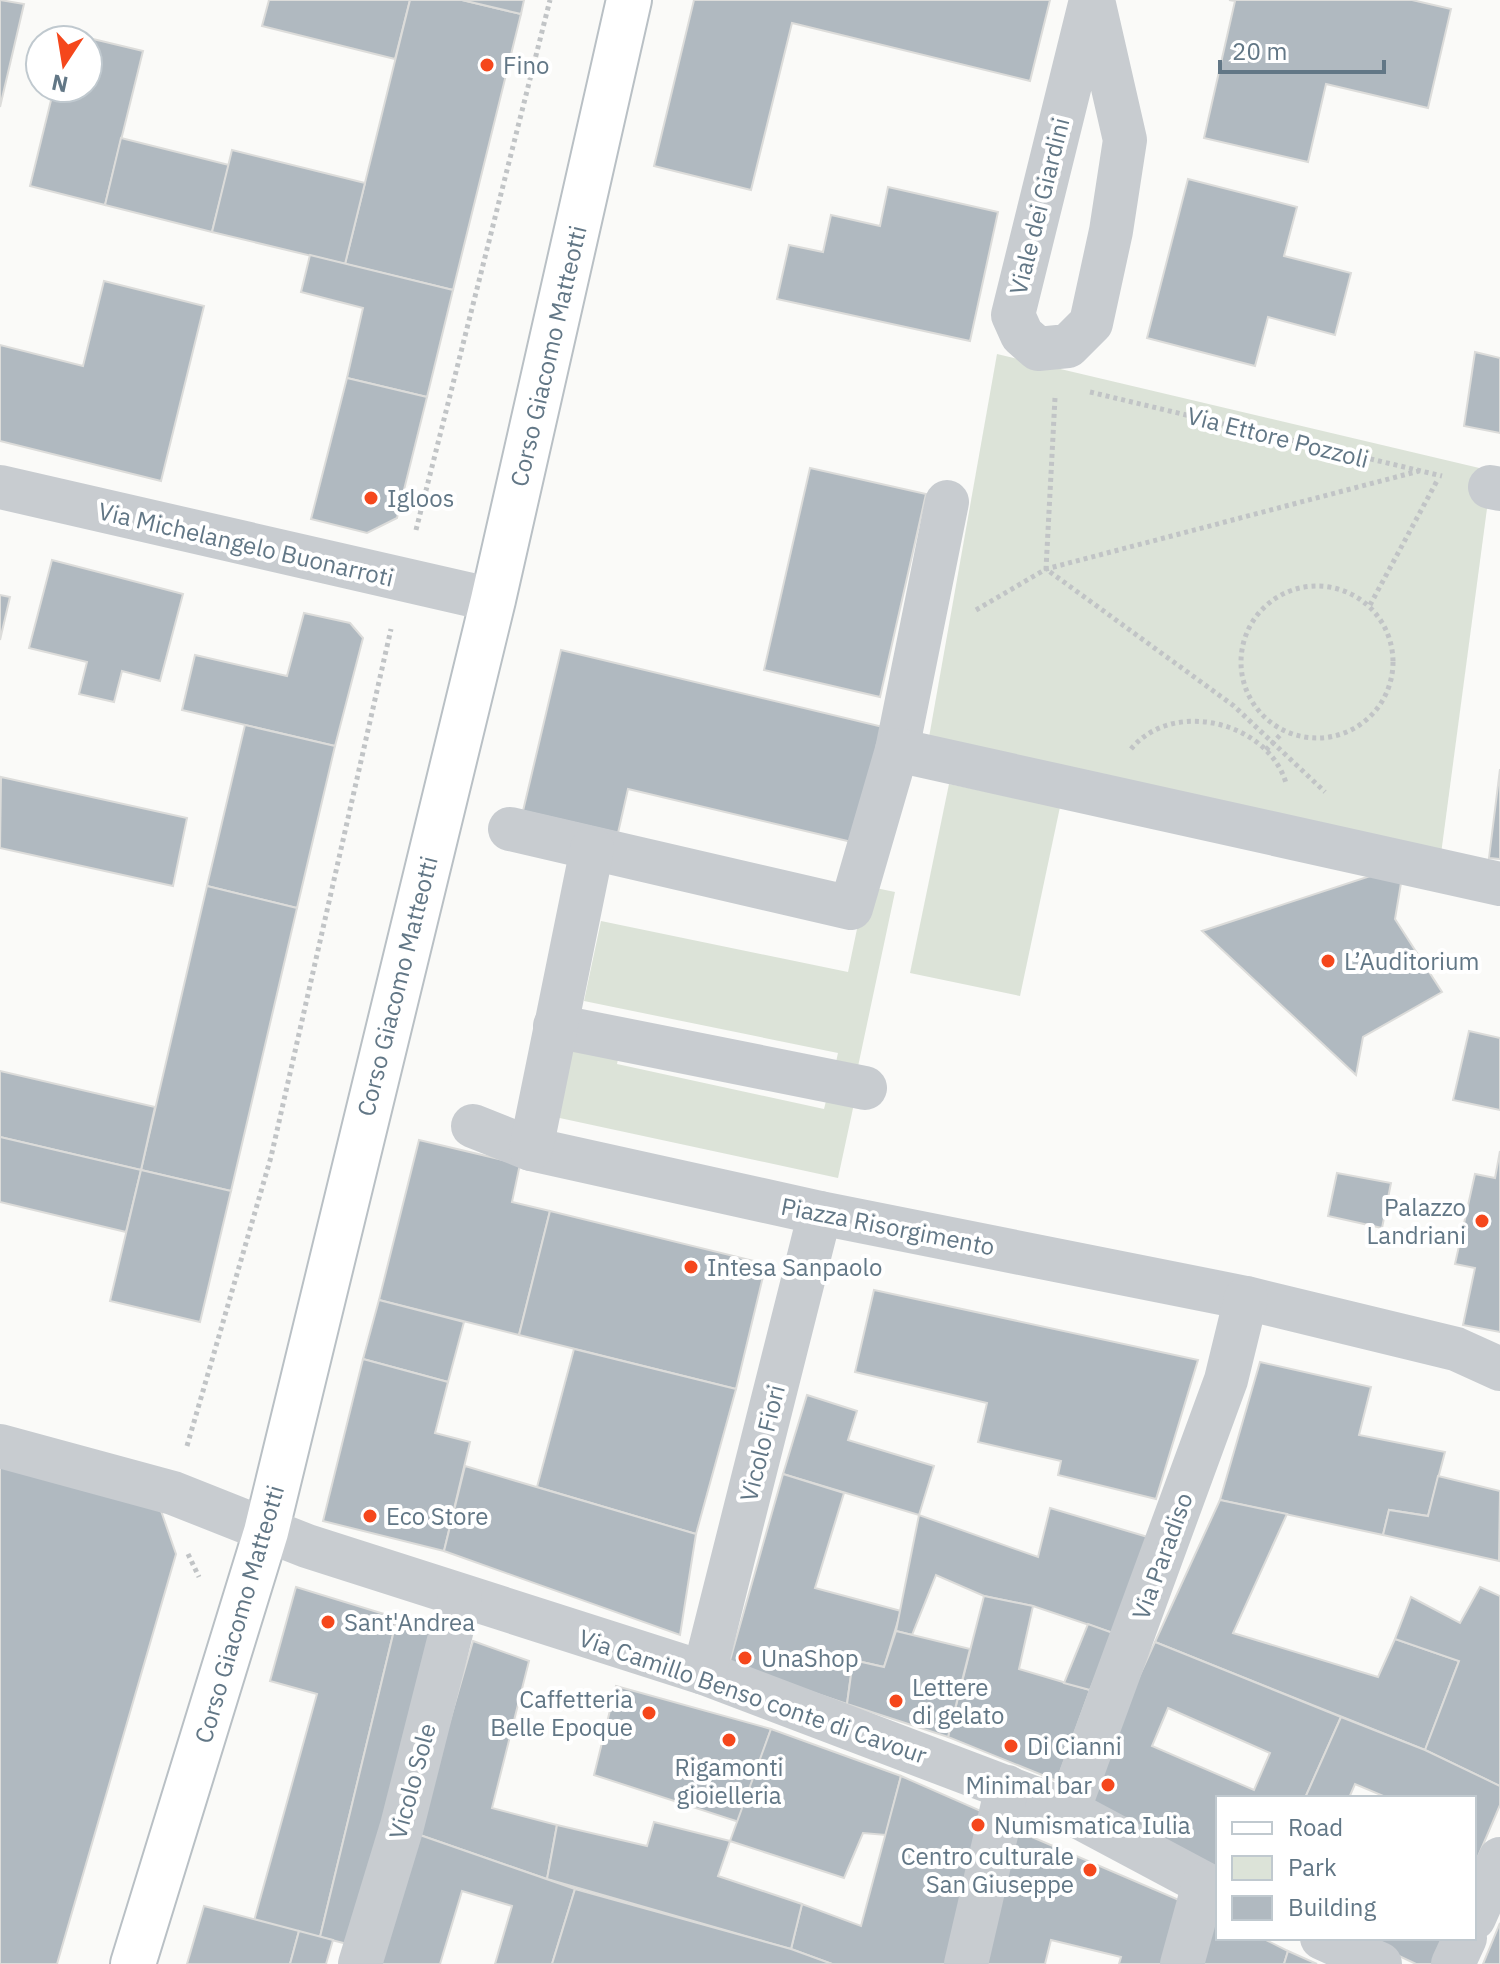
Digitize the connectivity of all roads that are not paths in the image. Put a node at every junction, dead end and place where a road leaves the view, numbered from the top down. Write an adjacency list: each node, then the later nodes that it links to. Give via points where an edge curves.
1 (629, 0): 5 (main road, Corso Giacomo Matteotti)
2 (1092, 0): 2 (street, Viale dei Giardini, via 1013,315 1047,366 1091,323 1125,140)
3 (0, 487): 5 (street, Via Michelangelo Buonarroti)
4 (947, 502): 6 (street)
5 (493, 600): 18 (main road, Corso Giacomo Matteotti)
6 (897, 750): 8 (street, via 851,908); 9 (street)
7 (510, 829): 8 (street)
8 (592, 849): 10 (street)
9 (1500, 884)
10 (555, 1026): 11 (street); 13 (street)
11 (865, 1088)
12 (473, 1126): 13 (street, Piazza Risorgimento)
13 (531, 1149): 14 (street, Piazza Risorgimento)
14 (820, 1213): 15 (street, Piazza Risorgimento); 20 (street, Vicolo Fiori)
15 (1246, 1298): 16 (street, Piazza Risorgimento, via 1456,1349); 22 (street, Via Paradiso, via 1226,1380)
16 (1500, 1369)
17 (0, 1446): 18 (street, Via Camillo Benso conte di Cavour, via 173,1493)
18 (266, 1532): 19 (street, Via Camillo Benso conte di Cavour); 28 (main road, Corso Giacomo Matteotti)
19 (460, 1597): 20 (street, Via Camillo Benso conte di Cavour); 29 (street, Vicolo Sole, via 402,1826)
20 (704, 1673): 21 (street, Via Camillo Benso conte di Cavour)
21 (1007, 1787): 22 (street, Via Camillo Benso conte di Cavour); 30 (street)
22 (1068, 1811): 24 (street, Via Camillo Benso conte di Cavour)
23 (1500, 1859): 25 (street)
24 (1211, 1888): 31 (street)
25 (1476, 1913)
26 (1326, 1940): 32 (street)
27 (1464, 1940): 33 (street)
28 (133, 1964)
29 (360, 1964)
30 (966, 1964)
31 (1182, 1964)
32 (1380, 1964)
33 (1453, 1964)

